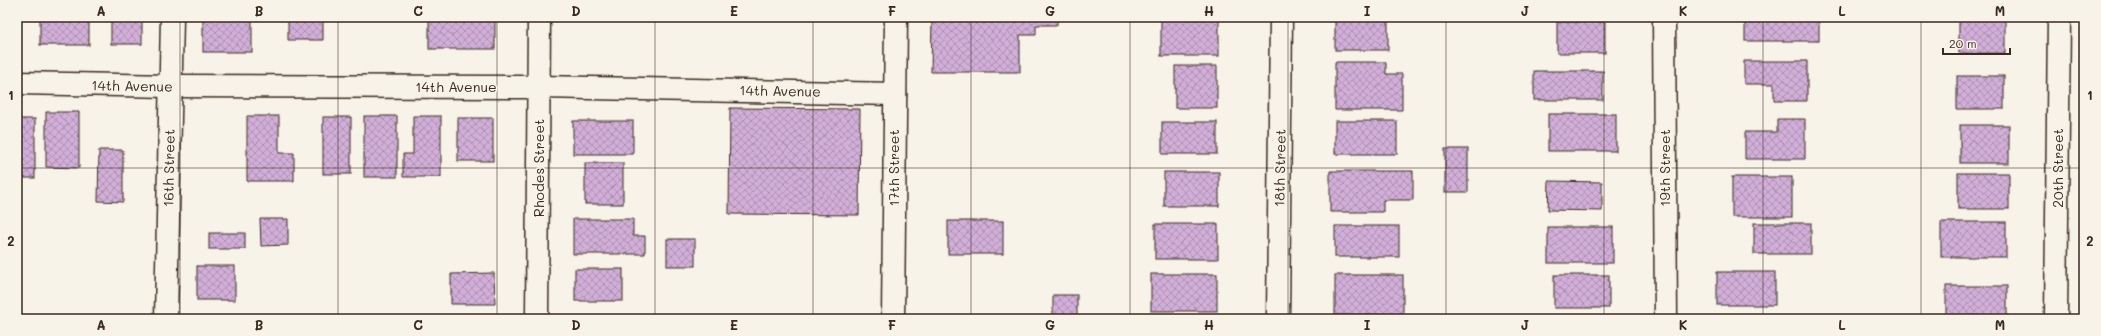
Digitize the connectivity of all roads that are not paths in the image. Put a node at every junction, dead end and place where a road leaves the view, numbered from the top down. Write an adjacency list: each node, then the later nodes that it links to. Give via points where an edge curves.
1 (172, 17): 8 (street, 16th Street)
2 (539, 17): 9 (street, Rhodes Street)
3 (896, 17): 10 (street, 17th Street)
4 (1281, 17): 14 (street, 18th Street)
5 (1664, 17): 15 (street, 19th Street)
6 (2059, 17): 16 (street, 20th Street)
7 (17, 83): 8 (street, 14th Avenue)
8 (171, 86): 9 (street, 14th Avenue); 11 (street, 16th Street)
9 (539, 87): 10 (street, 14th Avenue); 12 (street, Rhodes Street)
10 (895, 94): 13 (street, 17th Street)
11 (166, 319)
12 (537, 319)
13 (893, 319)
14 (1278, 319)
15 (1666, 319)
16 (2056, 319)

